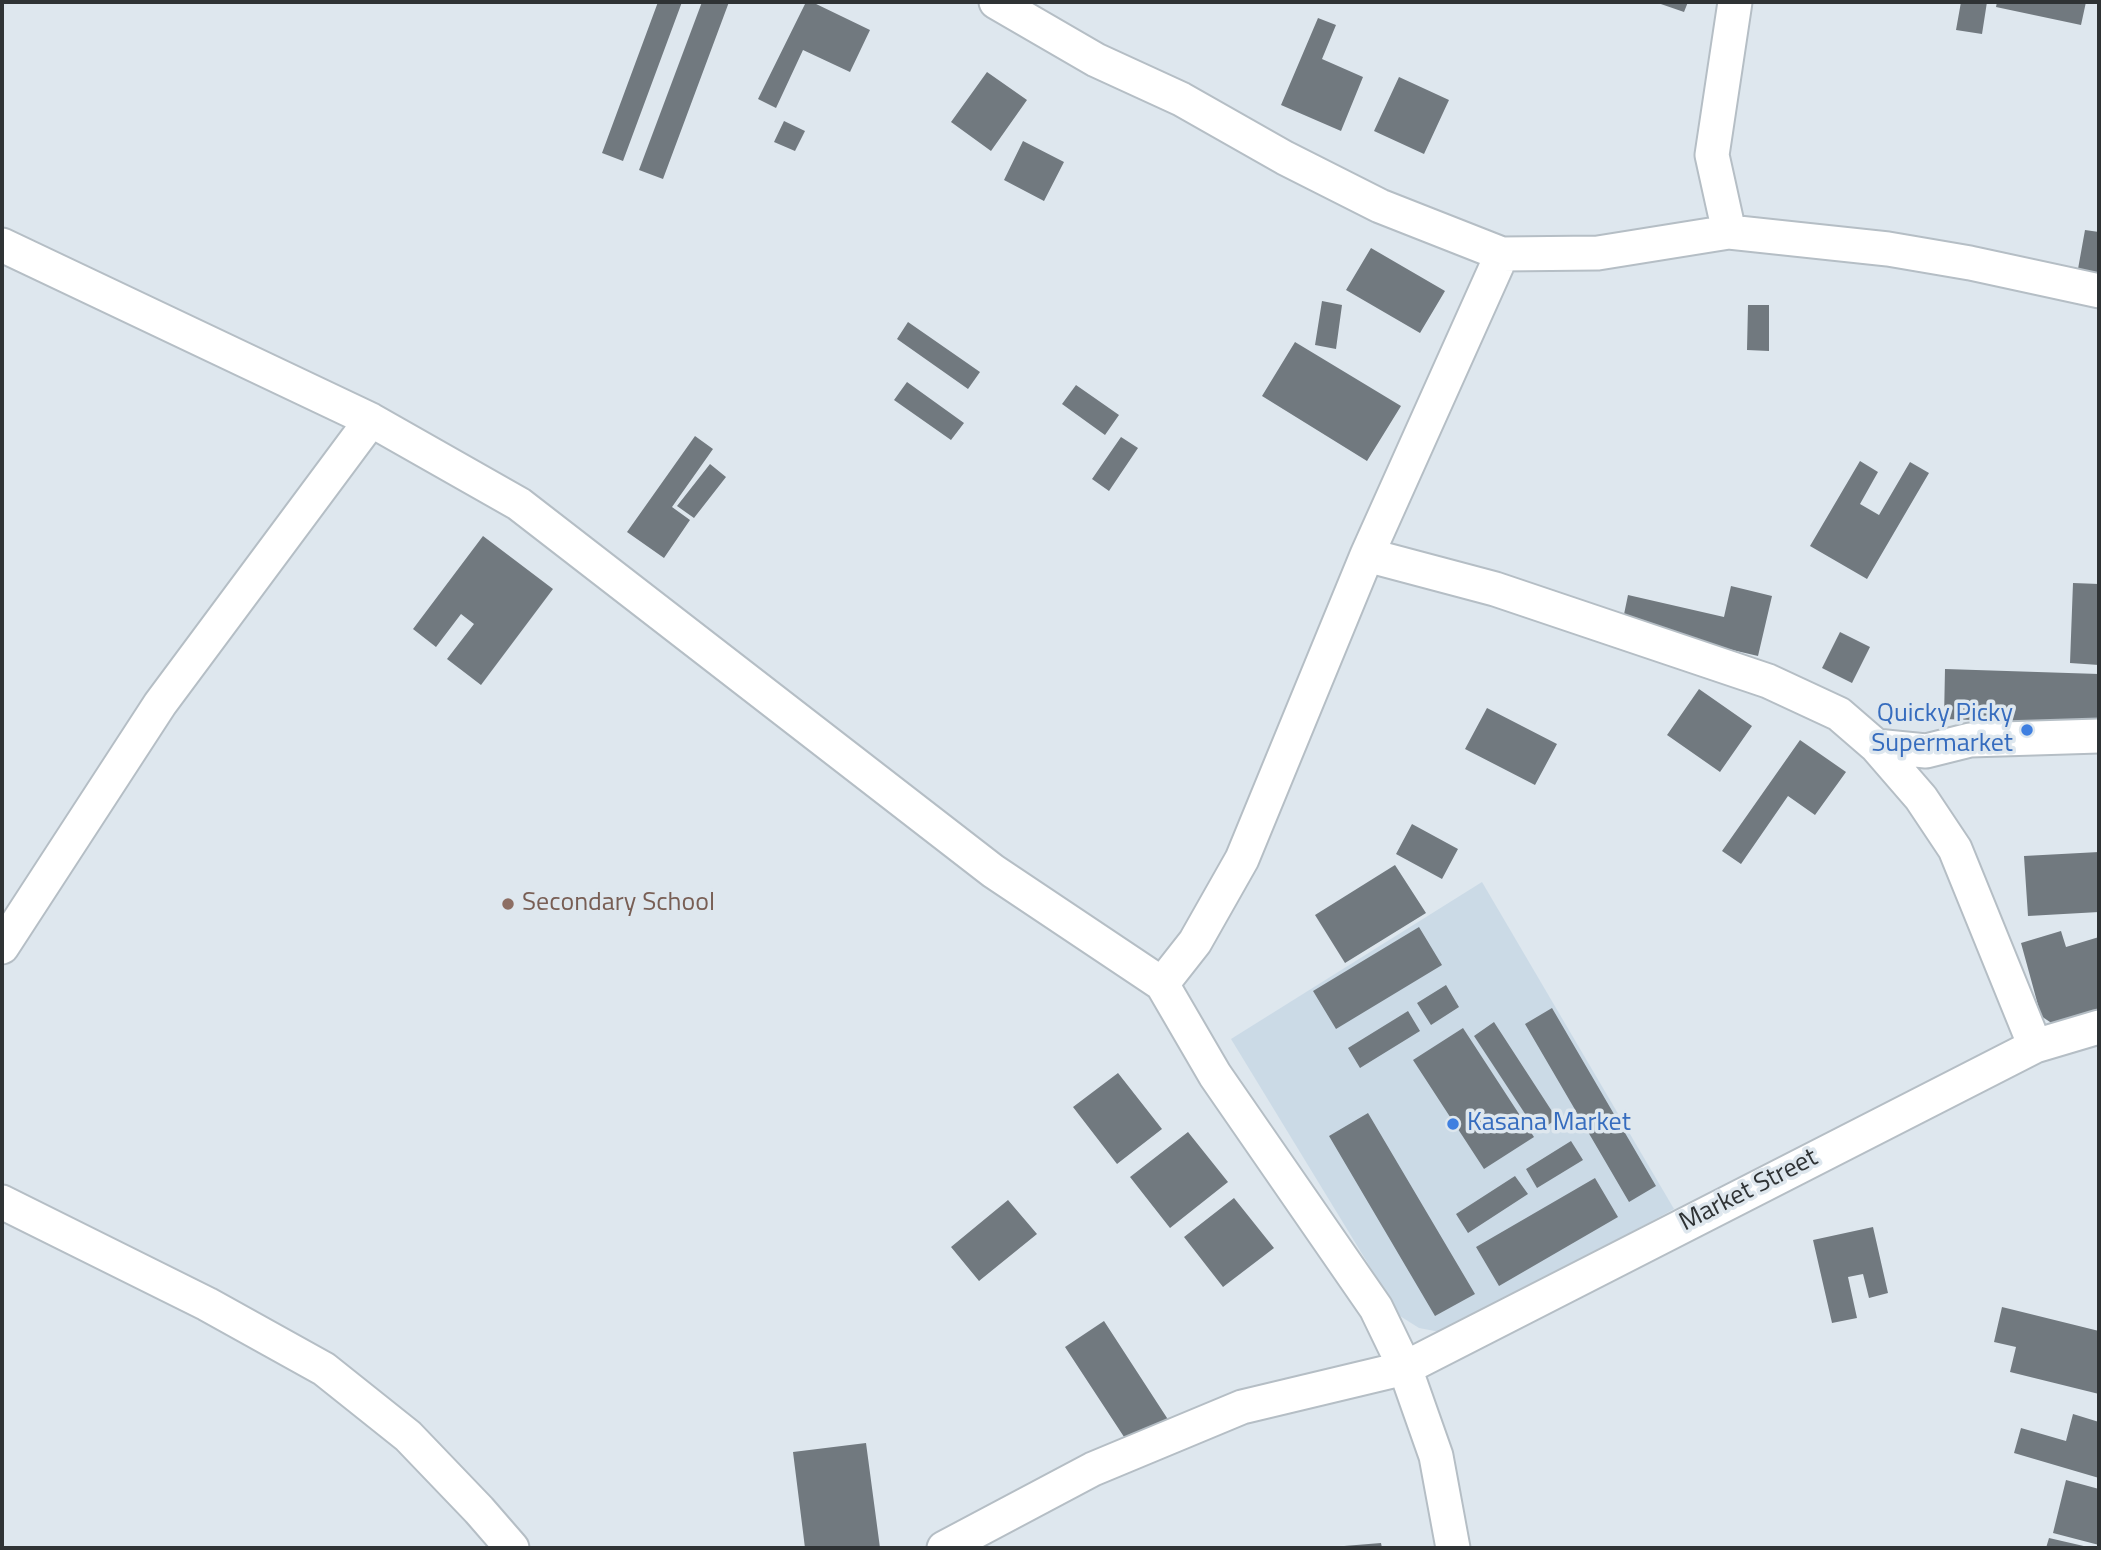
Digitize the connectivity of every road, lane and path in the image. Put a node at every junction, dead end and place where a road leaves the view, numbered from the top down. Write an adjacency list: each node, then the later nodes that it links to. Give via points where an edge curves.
1 (996, 2): 5 (street, via 1096,60 1181,99 1380,206)
2 (1735, 2): 3 (street, via 1712,155)
3 (1728, 232): 5 (street, via 1598,253); 6 (street, via 1888,249)
4 (2, 245): 7 (street)
5 (1502, 254): 8 (street)
6 (2099, 291)
7 (371, 420): 11 (street, via 160,704); 12 (street, via 519,504 993,871)
8 (1367, 555): 10 (street, via 1495,589 1768,681 1839,714); 12 (street, via 1242,859 1195,942)
9 (2099, 736): 10 (street, via 1970,740 1926,751)
10 (1877, 746): 14 (street, via 1921,798 1955,849)
11 (2, 947)
12 (1162, 984): 16 (street, via 1258,1140 1376,1308)
13 (2099, 1027): 14 (street, Market Street)
14 (2035, 1046): 16 (street, Market Street)
15 (2, 1202): 17 (street, via 207,1304 324,1369 408,1436)
16 (1405, 1368): 18 (street, Market Street, via 1242,1407 1093,1469); 19 (street, via 1436,1456)
17 (512, 1548)
18 (944, 1548)
19 (1453, 1548)

